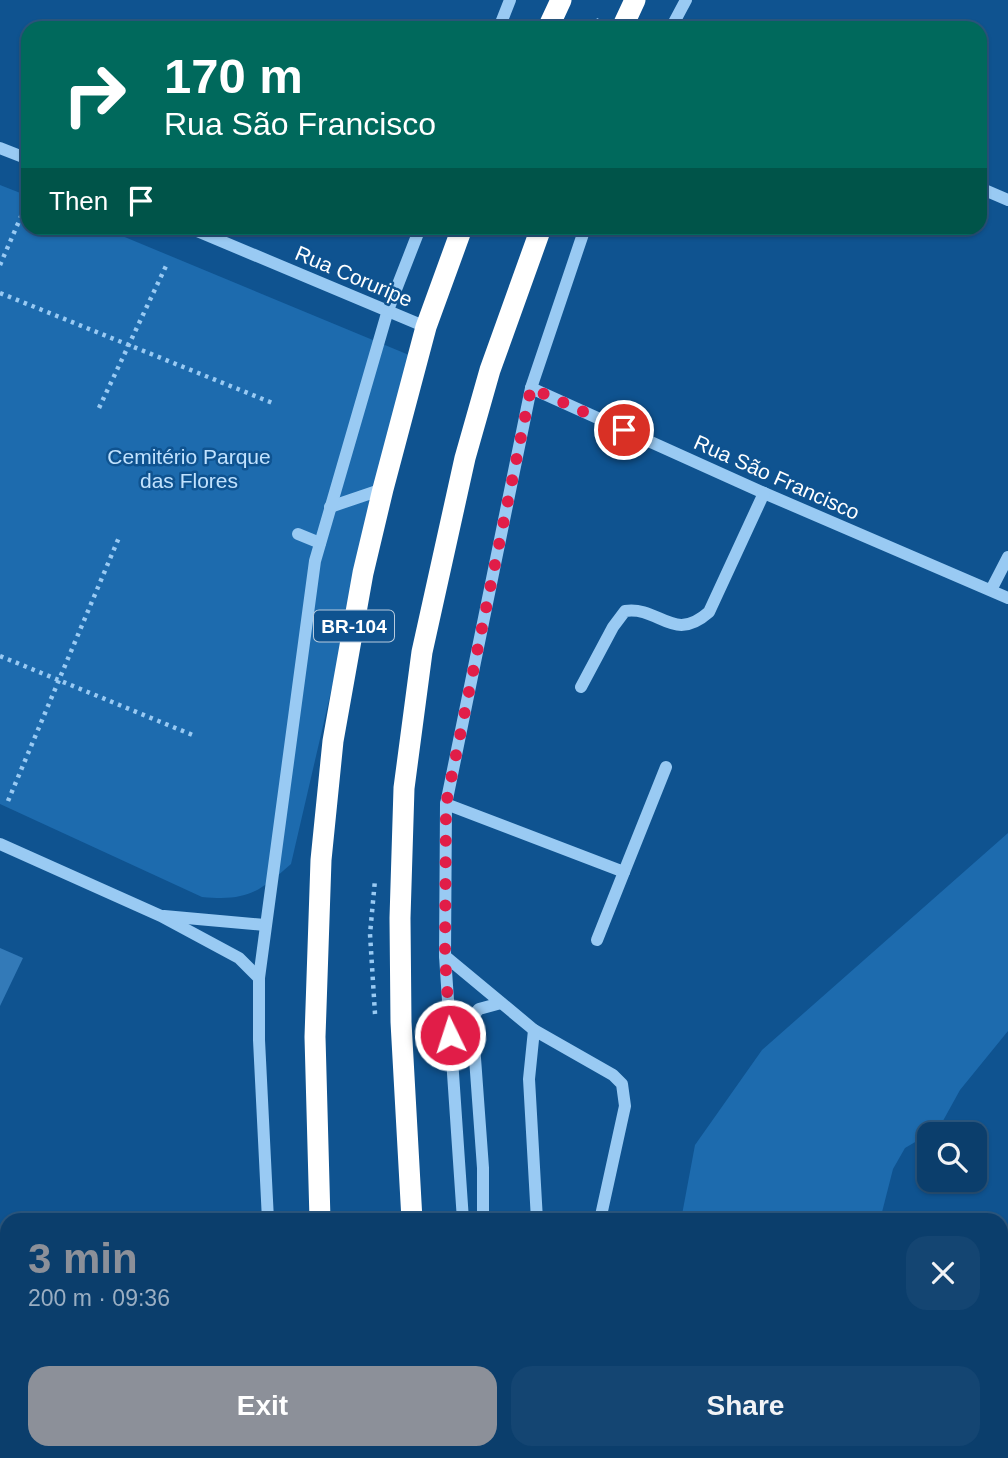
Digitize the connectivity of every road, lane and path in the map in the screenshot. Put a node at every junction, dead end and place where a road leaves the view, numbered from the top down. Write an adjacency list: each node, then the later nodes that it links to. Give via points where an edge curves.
1 (510, 0): 5 (street)
2 (561, 0): 6 (highway)
3 (635, 0): 7 (highway)
4 (685, 0): 8 (street)
5 (502, 21)
6 (551, 21)
7 (625, 21)
8 (674, 21)
9 (0, 148): 10 (street)
10 (21, 156)
11 (987, 191): 12 (street)
12 (1008, 200)
13 (21, 217): 19 (path)
14 (207, 235): 22 (street, Rua Coruripe)
15 (417, 235): 22 (street)
16 (459, 235): 23 (highway, BR-104)
17 (538, 235): 54 (highway, BR-104, via 490,370 465,458 422,653 404,788 401,1022)
18 (583, 235): 24 (street)
19 (0, 265)
20 (166, 266): 26 (path)
21 (0, 293): 25 (path)
22 (388, 310): 23 (street, Rua Coruripe); 29 (street)
23 (426, 327): 27 (highway, BR-104)
24 (531, 388): 28 (street, Rua São Francisco); 42 (street)
25 (275, 404)
26 (99, 408)
27 (383, 489): 29 (street); 53 (highway, BR-104, via 363,573 334,741 321,860 315,1037)
28 (764, 493): 34 (street, Rua São Francisco); 38 (street, via 709,612 691,625 674,626 638,610 625,611)
29 (330, 507): 32 (street)
30 (298, 534): 32 (street)
31 (120, 535): 37 (path)
32 (320, 542): 46 (street)
33 (1008, 557): 34 (street)
34 (991, 590): 35 (street, Rua São Francisco)
35 (1008, 598)
36 (0, 656): 37 (path)
37 (60, 681): 39 (path); 41 (path)
38 (581, 687)
39 (195, 736)
40 (666, 766): 44 (street)
41 (8, 801)
42 (446, 804): 44 (street); 48 (street)
43 (0, 844): 45 (street)
44 (624, 872): 47 (street)
45 (161, 916): 46 (street); 49 (street, via 239,958)
46 (265, 925): 49 (street)
47 (597, 940)
48 (445, 956): 50 (street); 55 (street)
49 (259, 978): 52 (street)
50 (501, 1003): 51 (street); 56 (street, via 479,1009 472,1017)
51 (534, 1030): 57 (street, via 529,1079); 58 (street, via 622,1084 625,1106)
52 (268, 1213)
53 (320, 1213)
54 (412, 1213)
55 (463, 1213)
56 (482, 1213)
57 (537, 1213)
58 (602, 1213)

